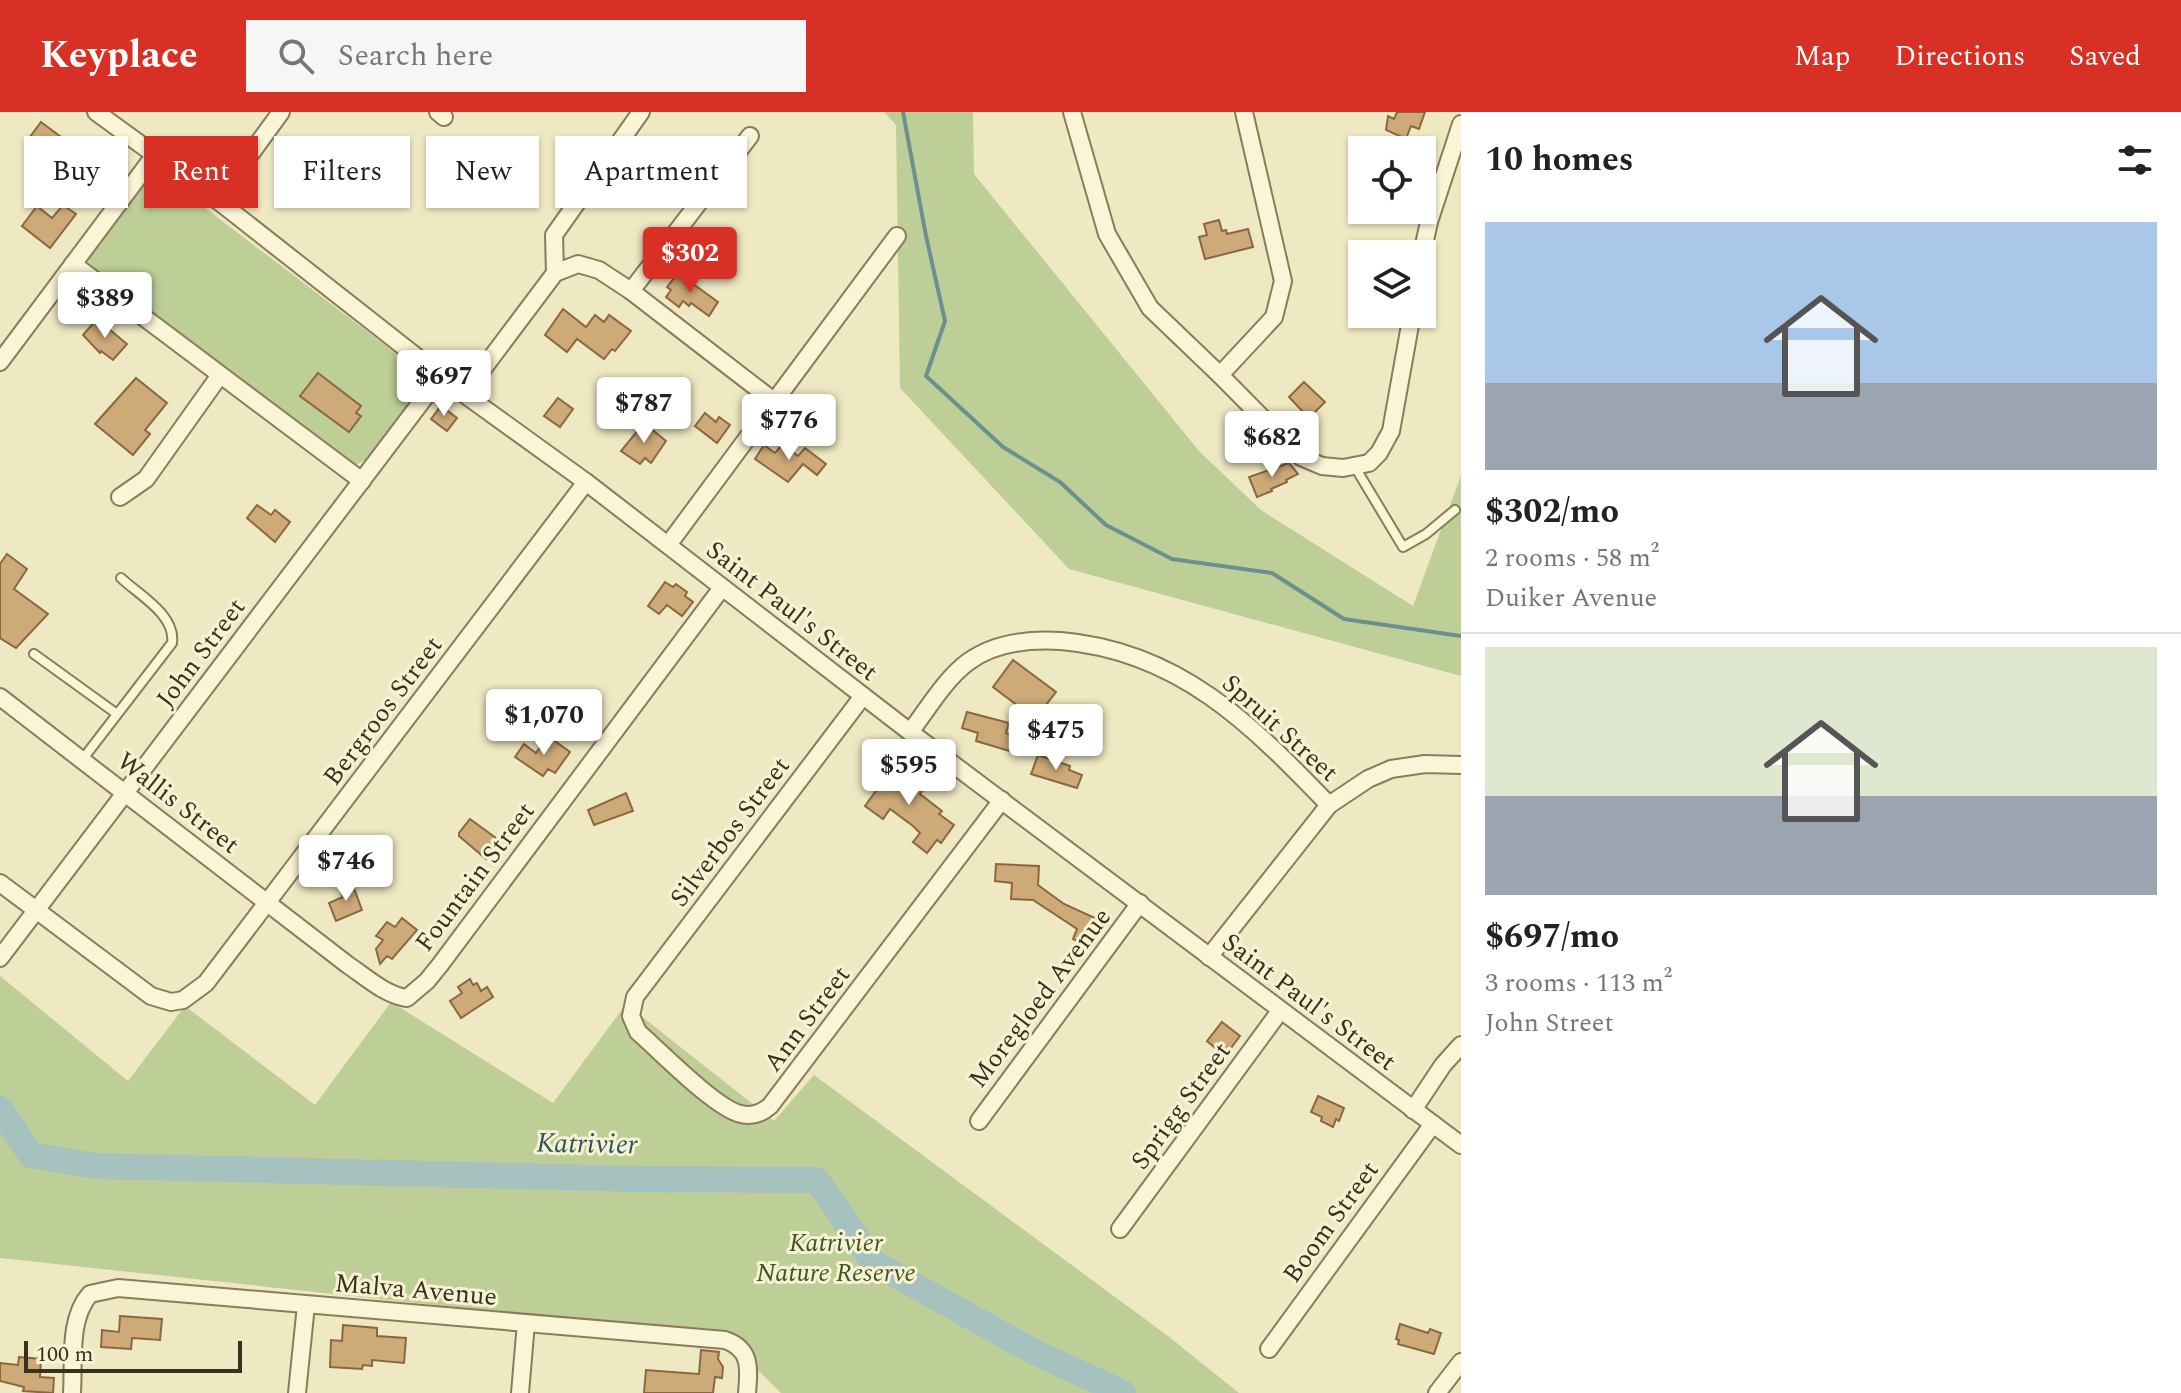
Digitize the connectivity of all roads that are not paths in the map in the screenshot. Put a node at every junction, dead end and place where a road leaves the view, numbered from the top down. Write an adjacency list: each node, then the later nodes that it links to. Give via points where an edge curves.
1 (96, 112): 9 (street, Saint Paul's Street)
2 (281, 112): 8 (street)
3 (641, 112): 15 (street, via 554,235)
4 (1072, 112): 20 (street, via 1107,234 1150,308)
5 (1244, 112): 20 (street, via 1283,281 1274,317)
6 (1461, 124): 13 (street)
7 (750, 136): 16 (street)
8 (258, 144)
9 (144, 148)
10 (144, 169): 14 (street)
11 (227, 208): 21 (street, Saint Paul's Street)
12 (897, 236): 23 (street)
13 (1425, 240)
14 (73, 264): 18 (street); 19 (street)
15 (555, 273): 16 (street, via 570,265 587,265); 22 (street)
16 (631, 291): 23 (street)
17 (1409, 328): 24 (street, via 1388,438 1373,460)
18 (0, 362)
19 (220, 375): 25 (street); 27 (street, via 146,479)
20 (1220, 375): 24 (street, via 1301,457 1327,467)
21 (441, 376): 22 (street, Saint Paul's Street); 25 (street, John Street)
22 (464, 394): 26 (street, Saint Paul's Street)
23 (775, 402): 29 (street)
24 (1355, 467): 28 (lane, via 1403,547)
25 (362, 481): 39 (street, John Street)
26 (586, 482): 29 (street, Saint Paul's Street); 43 (street, Bergroos Street)
27 (120, 497)
28 (1455, 510)
29 (668, 545): 31 (street, Saint Paul's Street)
30 (121, 578): 35 (lane, via 167,619 173,637)
31 (721, 589): 33 (street, Saint Paul's Street); 49 (street, Fountain Street, via 440,965)
32 (34, 654): 35 (lane)
33 (863, 696): 36 (street, Saint Paul's Street); 48 (street, Silverbos Street)
34 (0, 697): 37 (street, Wallis Street)
35 (117, 714): 37 (lane)
36 (910, 732): 40 (street, Saint Paul's Street); 41 (street, Spruit Street, via 952,677 979,655 1036,639 1082,643 1141,657 1192,684 1261,736)
37 (82, 760): 39 (street, Wallis Street)
38 (1461, 765): 41 (street, via 1391,769)
39 (126, 793): 43 (street, Wallis Street); 45 (street, John Street)
40 (1002, 800): 44 (street, Saint Paul's Street); 48 (street, Ann Street, via 792,1080 762,1112 741,1114 728,1108 638,1032 631,1016)
41 (1329, 805): 46 (street)
42 (0, 883): 45 (street)
43 (268, 903): 45 (street, Bergroos Street, via 206,983 171,1002 151,996); 49 (street, Wallis Street, via 383,989)
44 (1140, 903): 46 (street, Saint Paul's Street); 53 (street, Moregloed Avenue)
45 (37, 910): 47 (street, John Street)
46 (1209, 957): 50 (street, Saint Paul's Street)
47 (0, 958)
48 (635, 997)
49 (407, 998)
50 (1280, 1011): 52 (street, Saint Paul's Street); 56 (street, Sprigg Street)
51 (1461, 1045): 52 (street)
52 (1413, 1110): 54 (street, Saint Paul's Street)
53 (979, 1121)
54 (1433, 1124): 55 (street, Saint Paul's Street); 59 (street, Boom Street)
55 (1461, 1145)
56 (1120, 1229)
57 (306, 1305): 58 (street, Malva Avenue); 61 (street, Malva Avenue, via 118,1288 90,1294 76,1321); 62 (street)
58 (526, 1323): 63 (street); 64 (street, Malva Avenue, via 725,1340 737,1346 749,1364)
59 (1269, 1349)
60 (1461, 1362): 65 (street)
61 (72, 1393)
62 (297, 1393)
63 (520, 1393)
64 (747, 1393)
65 (1437, 1393)

